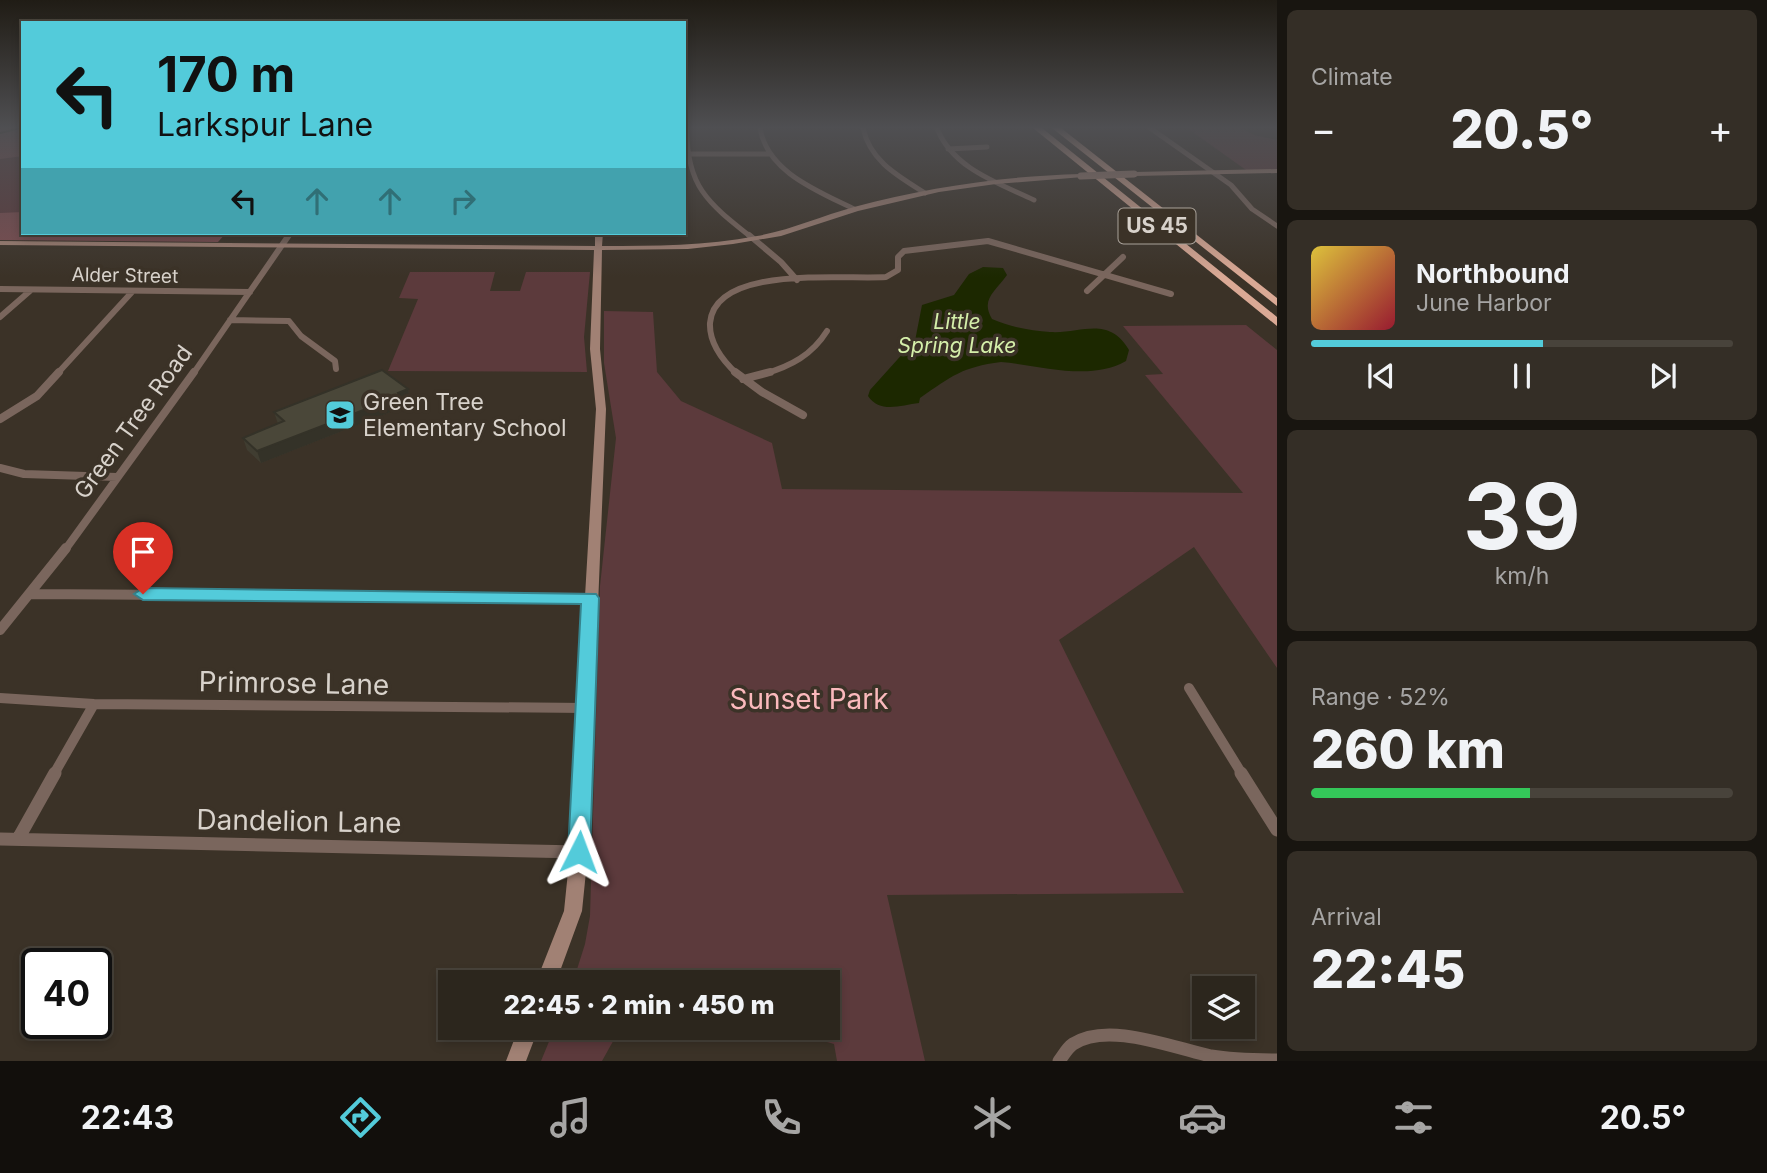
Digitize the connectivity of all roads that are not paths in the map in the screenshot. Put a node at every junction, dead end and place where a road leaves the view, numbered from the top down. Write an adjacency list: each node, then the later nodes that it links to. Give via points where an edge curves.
1 (693, 178): 16 (street, via 721,215)
2 (796, 178): 12 (street)
3 (904, 178): 10 (street)
4 (989, 178): 9 (street)
5 (1055, 178): 9 (street)
6 (1097, 178): 32 (highway, US 45)
7 (1119, 178): 29 (highway, US 45)
8 (1221, 178): 13 (street, via 1252,209)
9 (996, 181): 10 (street); 11 (street)
10 (925, 192): 12 (street)
11 (1034, 200)
12 (854, 209): 16 (street)
13 (1277, 226)
14 (288, 235): 18 (street, Green Tree Road)
15 (599, 235): 19 (street)
16 (754, 238): 19 (street, via 689,246); 22 (street, via 786,264)
17 (0, 243): 18 (street)
18 (281, 245): 19 (street); 27 (street, Green Tree Road)
19 (598, 248): 41 (street, via 595,349 601,409)
20 (1123, 257): 21 (street)
21 (1104, 275): 22 (street, via 988,241 904,251 898,257 898,270 886,277); 25 (street); 28 (street)
22 (797, 280): 35 (street, via 748,284 729,292 710,312 710,332 725,363)
23 (0, 289): 24 (street, Alder Street)
24 (30, 290): 26 (street, Alder Street); 30 (street)
25 (1087, 291)
26 (132, 292): 27 (street, Alder Street); 37 (street, via 37,396)
27 (250, 292): 31 (street, Green Tree Road)
28 (1171, 294)
29 (1277, 303)
30 (0, 317)
31 (230, 320): 34 (street, via 289,321 335,361); 39 (street, Green Tree Road)
32 (1277, 323)
33 (827, 331): 35 (street, via 798,361)
34 (336, 369)
35 (743, 379): 36 (street)
36 (803, 415)
37 (0, 419)
38 (0, 468): 39 (street, via 24,474)
39 (117, 477): 40 (street, Green Tree Road)
40 (31, 594): 41 (street); 42 (street, Green Tree Road)
41 (590, 598): 46 (street)
42 (0, 630)
43 (1189, 688): 47 (street)
44 (0, 698): 45 (street, Primrose Lane)
45 (94, 704): 46 (street, Primrose Lane); 49 (street)
46 (587, 708): 50 (street)
47 (1277, 830)
48 (0, 839): 49 (street, Dandelion Lane)
49 (18, 839): 50 (street, Dandelion Lane)
50 (579, 852): 51 (street, via 573,911)
51 (551, 970)
52 (524, 1040): 54 (street)
53 (1277, 1060): 55 (street, via 1228,1059 1104,1033 1075,1042)
54 (516, 1061)
55 (1059, 1061)

